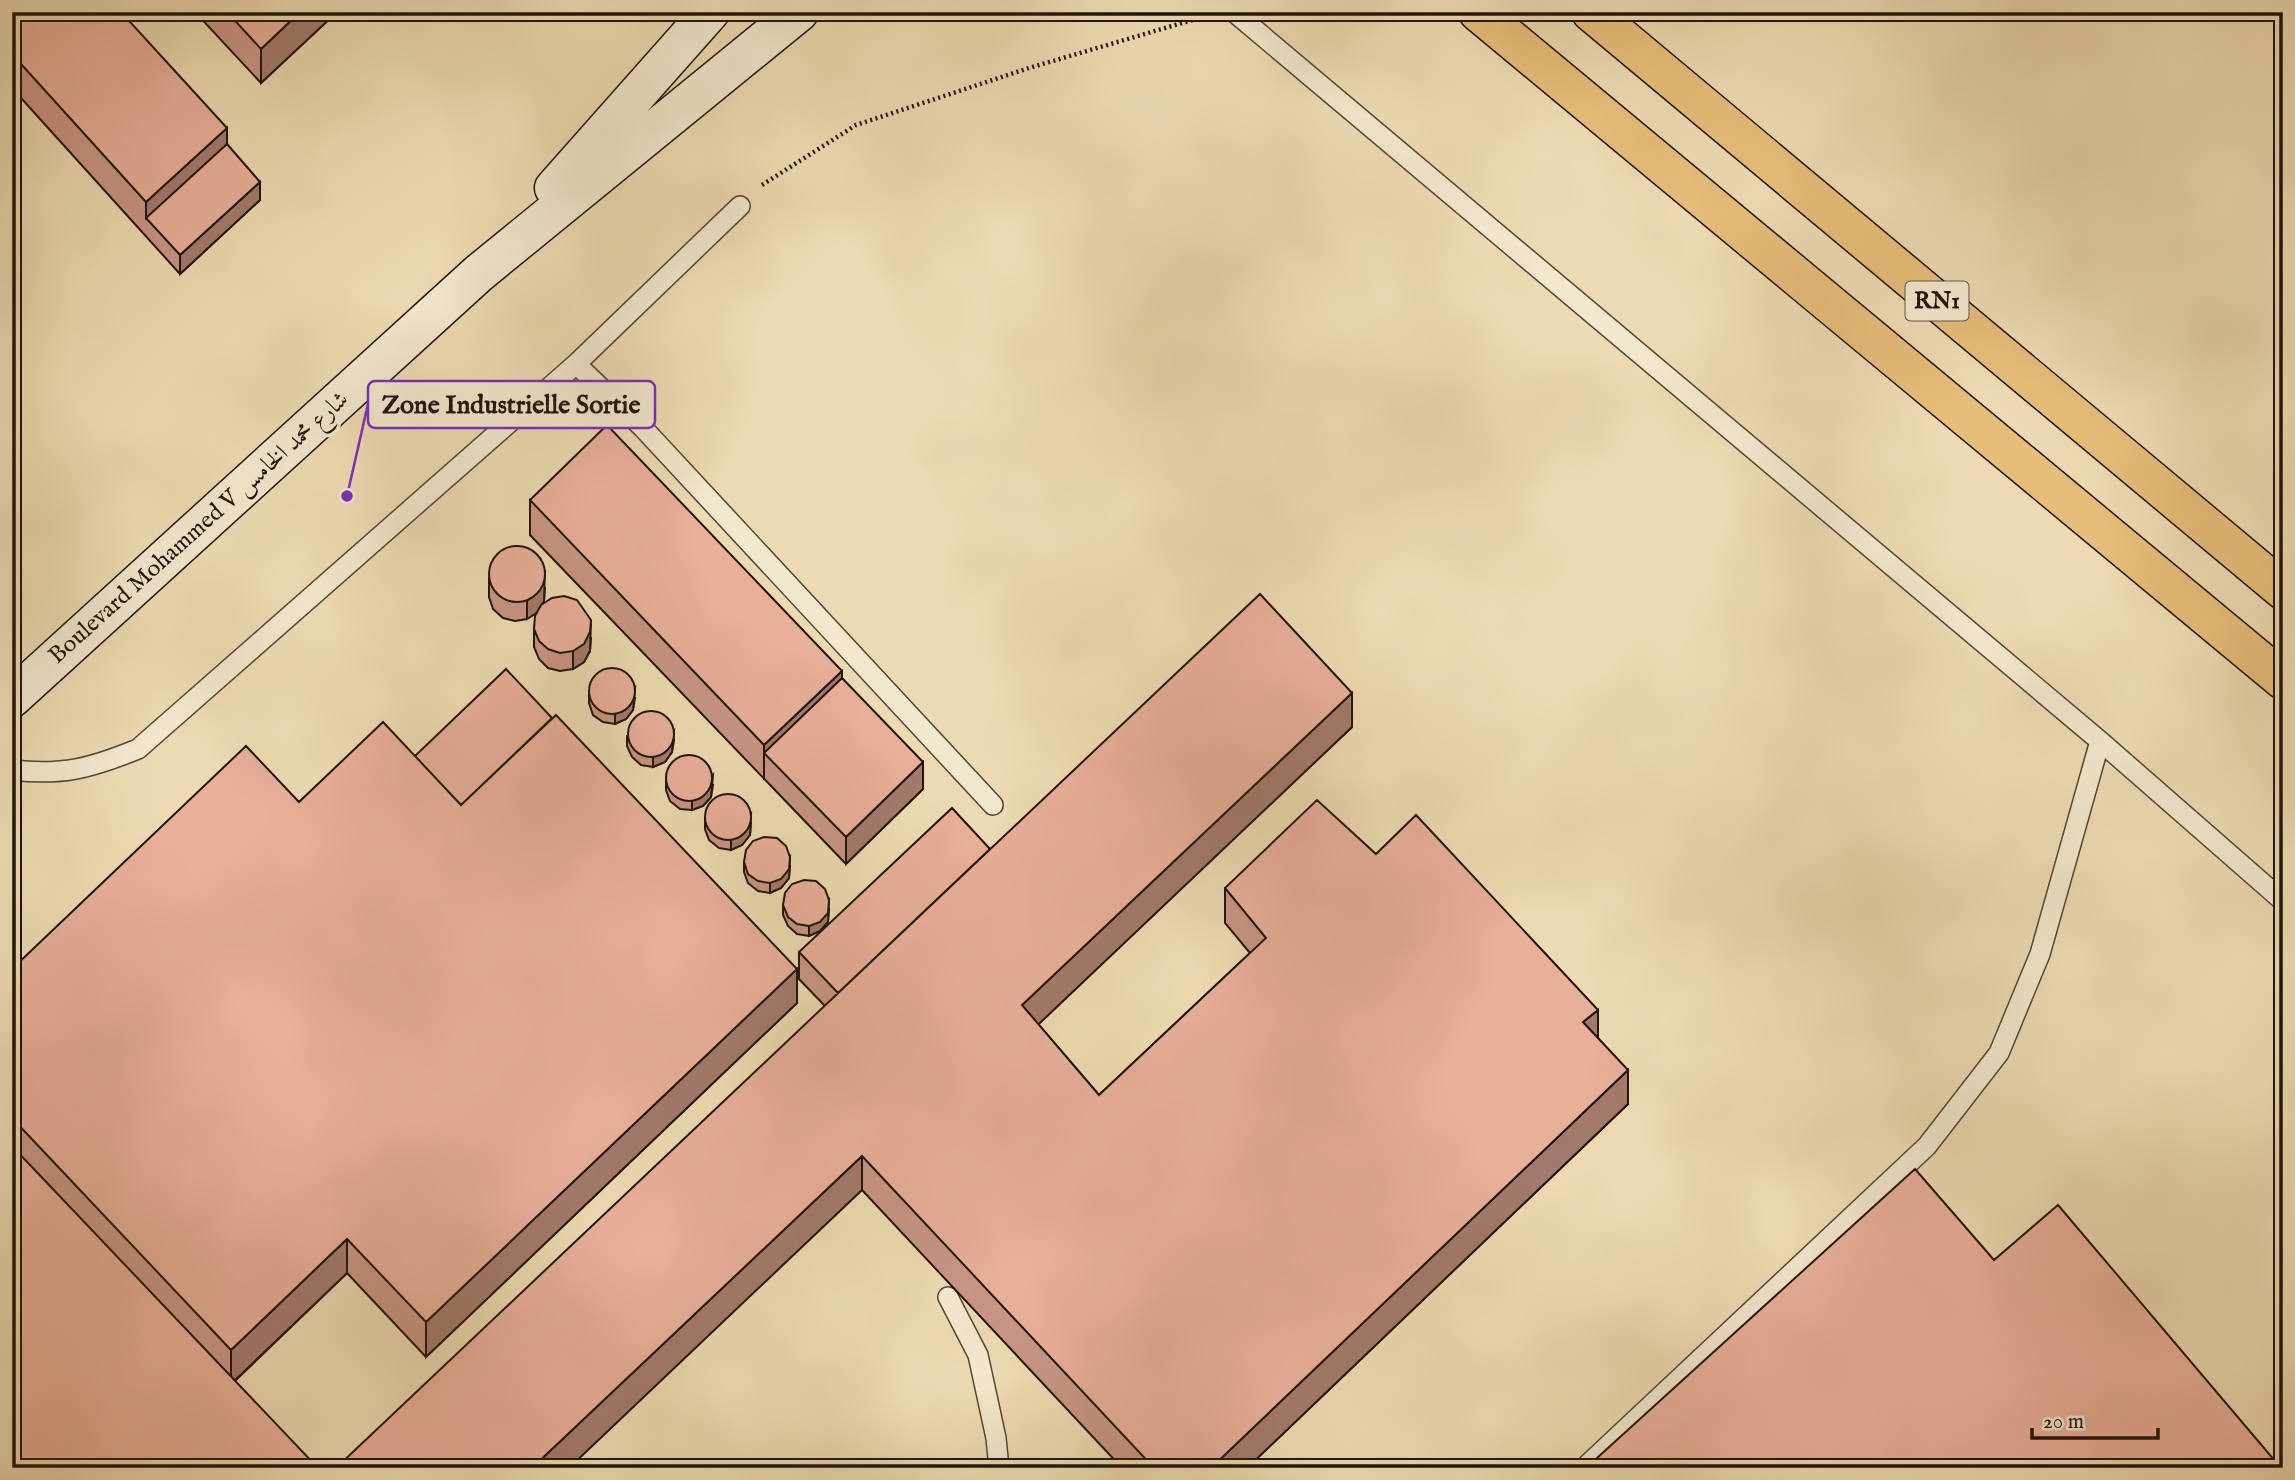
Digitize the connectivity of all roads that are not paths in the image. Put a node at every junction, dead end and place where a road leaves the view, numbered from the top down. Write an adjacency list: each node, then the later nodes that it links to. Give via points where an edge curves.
1 (710, 12): 7 (main road, Boulevard Mohammed V شارع محمد الخامس)
2 (799, 12): 7 (main road, Boulevard Mohammed V شارع محمد الخامس)
3 (1234, 12): 12 (lane)
4 (1478, 12): 10 (highway, RN1)
5 (1591, 12): 9 (highway, RN1)
6 (740, 206): 8 (lane)
7 (479, 273): 11 (main road, Boulevard Mohammed V شارع محمد الخامس)
8 (576, 363): 13 (lane, via 138,749 97,765 49,774); 14 (lane, via 643,428)
9 (2283, 590)
10 (2283, 681)
11 (12, 698)
12 (2100, 741): 15 (lane); 18 (lane, via 2040,954 1999,1053 1927,1146)
13 (12, 769)
14 (993, 805)
15 (2283, 901)
16 (948, 1297): 17 (lane, via 978,1355)
17 (999, 1468)
18 (1584, 1468)

